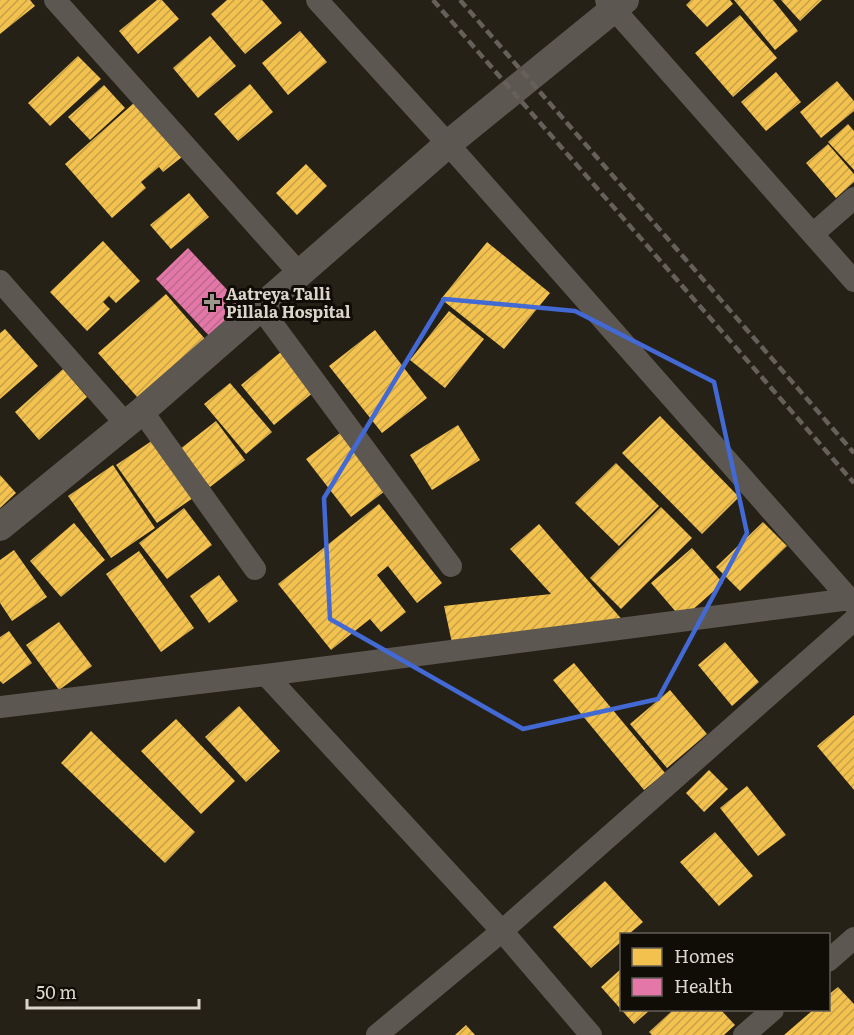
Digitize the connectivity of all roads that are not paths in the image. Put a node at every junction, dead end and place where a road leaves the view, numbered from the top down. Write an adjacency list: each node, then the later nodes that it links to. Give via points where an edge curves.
1 (55, 0): 7 (street)
2 (317, 0): 4 (street)
3 (615, 3): 4 (street); 6 (street)
4 (448, 144): 7 (street); 15 (street)
5 (854, 198): 6 (street)
6 (813, 234): 9 (street)
7 (298, 273): 10 (street)
8 (0, 281): 11 (street)
9 (854, 281)
10 (260, 308): 11 (street); 13 (street)
11 (134, 418): 12 (street); 14 (street)
12 (0, 527)
13 (451, 566)
14 (255, 569)
15 (853, 608): 16 (street); 18 (street)
16 (266, 675): 17 (street); 18 (street)
17 (0, 707)
18 (502, 931): 22 (street); 23 (street)
19 (854, 938): 20 (street)
20 (830, 959)
21 (772, 1011): 24 (street)
22 (377, 1035)
23 (591, 1035)
24 (744, 1035)

